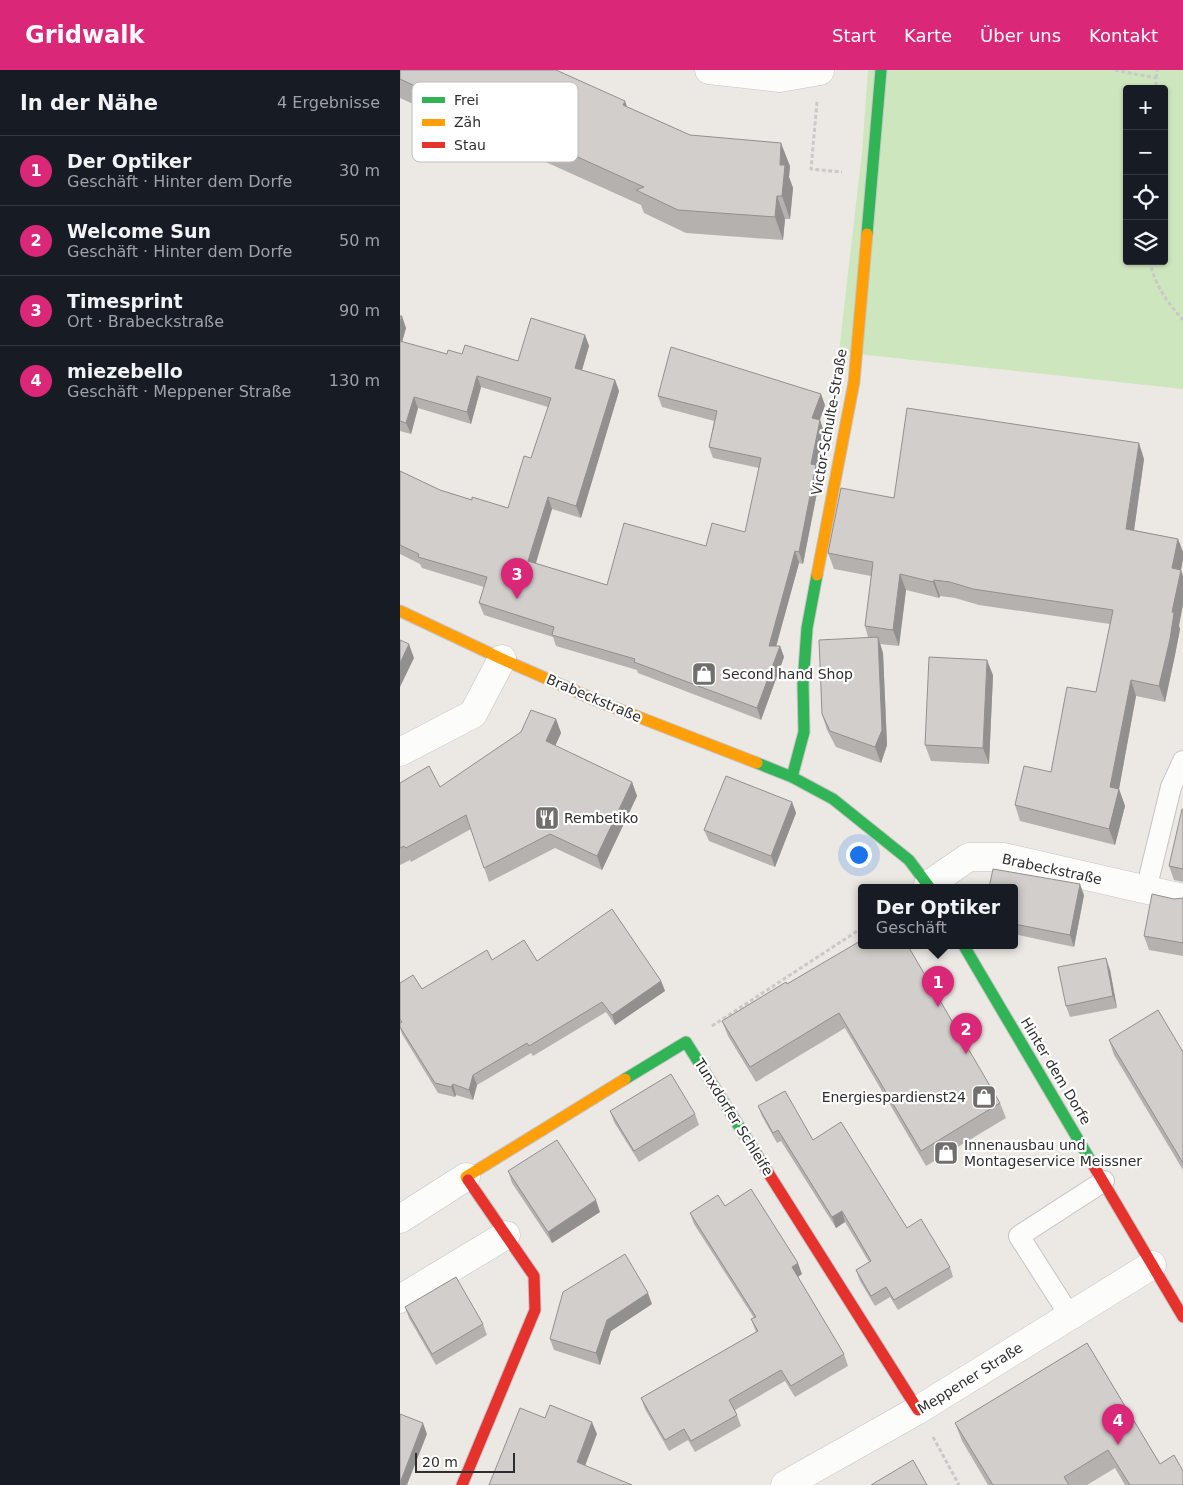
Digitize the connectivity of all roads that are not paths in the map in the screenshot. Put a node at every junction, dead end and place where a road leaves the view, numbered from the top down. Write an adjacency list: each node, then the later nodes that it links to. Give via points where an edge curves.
1 (709, 70): 3 (street, via 780,78)
2 (881, 70): 8 (street, Victor-Schulte-Straße, via 854,382 807,628 804,732)
3 (820, 71)
4 (400, 611): 5 (street, Brabeckstraße)
5 (502, 659): 6 (street, via 473,714); 8 (street, Brabeckstraße, via 600,702)
6 (400, 752)
7 (1183, 761): 9 (lane)
8 (792, 777): 10 (street, via 833,799 909,860)
9 (1177, 788): 12 (lane)
10 (927, 884)
11 (933, 884): 12 (street, Brabeckstraße, via 969,857 1003,857)
12 (1146, 890): 13 (street, Brabeckstraße)
13 (1183, 898)
14 (966, 949): 16 (street, Hinter dem Dorfe)
15 (466, 1177): 17 (street); 18 (street); 23 (street, Tunxdorfer Schleife, via 686,1042)
16 (1104, 1182): 19 (street, Hinter dem Dorfe); 21 (lane, via 1019,1236)
17 (400, 1219)
18 (506, 1235): 20 (street); 24 (street, via 534,1276 535,1310)
19 (1152, 1265): 21 (street, Meppener Straße); 22 (street, Hinter dem Dorfe)
20 (400, 1299)
21 (1070, 1316): 23 (street, Meppener Straße)
22 (1183, 1317)
23 (918, 1410): 25 (street, Meppener Straße)
24 (462, 1485)
25 (785, 1485)

